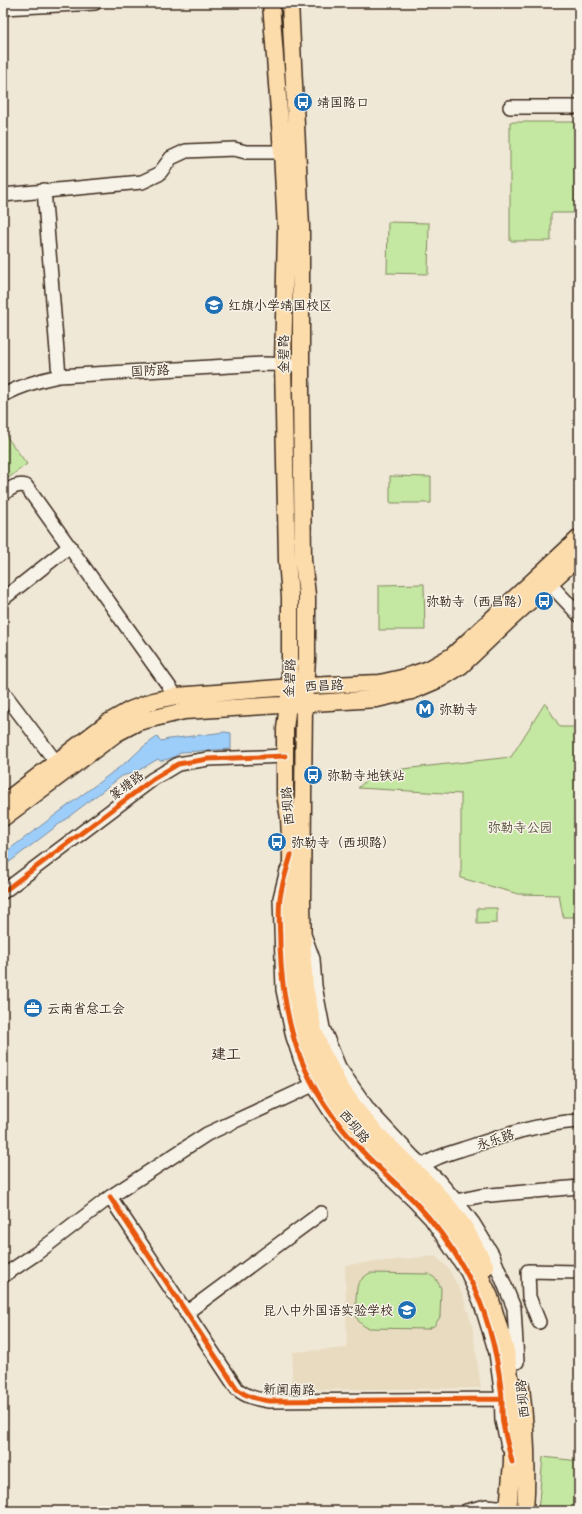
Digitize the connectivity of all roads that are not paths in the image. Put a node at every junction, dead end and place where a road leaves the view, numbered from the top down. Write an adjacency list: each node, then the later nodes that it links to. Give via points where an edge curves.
1 (96, 3): 4 (street)
2 (271, 3): 7 (main road, 金碧路)
3 (290, 3): 11 (main road, 金碧路, via 301,227)
4 (3, 8)
5 (510, 107): 6 (street)
6 (579, 107)
7 (282, 152): 8 (street, via 246,152 234,149 186,151 171,158 159,174 142,182); 10 (main road, 金碧路, via 286,230)
8 (44, 190): 9 (street); 12 (street)
9 (3, 194)
10 (283, 364): 11 (street, 国防路); 12 (street, 国防路); 21 (main road, 金碧路, via 287,560)
11 (300, 365): 21 (main road, 金碧路, via 307,659)
12 (59, 376): 13 (street, 国防路, via 37,380)
13 (3, 395)
14 (3, 494): 16 (street, via 21,484 26,486)
15 (579, 538): 21 (main road, 西昌路, via 452,656 429,669 380,683)
16 (70, 546): 19 (street); 23 (street)
17 (579, 556): 18 (main road, 西昌路)
18 (549, 583): 20 (street); 24 (main road, 西昌路, via 461,666 440,679 412,691 377,699)
19 (3, 598)
20 (579, 615)
21 (297, 687): 23 (main road, 西昌路); 24 (main road, 金碧路); 25 (main road, 金碧路)
22 (3, 692): 27 (street)
23 (176, 696): 27 (main road, 西昌路, via 130,710 107,723)
24 (304, 704): 25 (main road, 西昌路); 34 (main road, 西坝路, via 302,929 305,987 314,1031 340,1087 361,1116 379,1136)
25 (287, 706): 26 (main road, 西坝路); 29 (main road, 西昌路, via 184,711 138,722 117,733)
26 (285, 756): 30 (main road, 西坝路); 31 (street, 篆塘路, via 208,759 178,764 153,779)
27 (56, 762): 28 (main road, 西昌路)
28 (3, 803)
29 (3, 818)
30 (290, 855): 32 (street, via 280,898 283,990 292,1037); 45 (main road, 西坝路, via 291,960 293,989 302,1034 320,1077 341,1110 370,1144 439,1213 476,1267 490,1298 506,1351 512,1389)
31 (3, 892)
32 (313, 1085): 36 (street, via 207,1134); 44 (street, via 333,1116 362,1151 431,1219 467,1272 480,1301 496,1353)
33 (579, 1120): 34 (street, 永乐路, via 524,1129 442,1156)
34 (419, 1169): 37 (street, via 438,1180); 43 (main road, 西坝路, via 465,1228 483,1259 506,1314)
35 (579, 1187): 37 (street, via 480,1196)
36 (110, 1197): 40 (street); 41 (street, 新闻南路)
37 (456, 1201): 43 (street, via 492,1254 514,1308)
38 (321, 1213): 41 (street)
39 (579, 1272): 42 (street, via 528,1271 529,1297)
40 (3, 1276)
41 (186, 1313): 44 (street, 新闻南路, via 237,1389 255,1399)
42 (539, 1322)
43 (517, 1362): 48 (main road, 西坝路, via 525,1422)
44 (502, 1399): 45 (street, via 502,1422)
45 (512, 1462): 46 (main road, 西坝路)
46 (509, 1510): 47 (street, via 486,1506)
47 (466, 1511)
48 (525, 1511)

